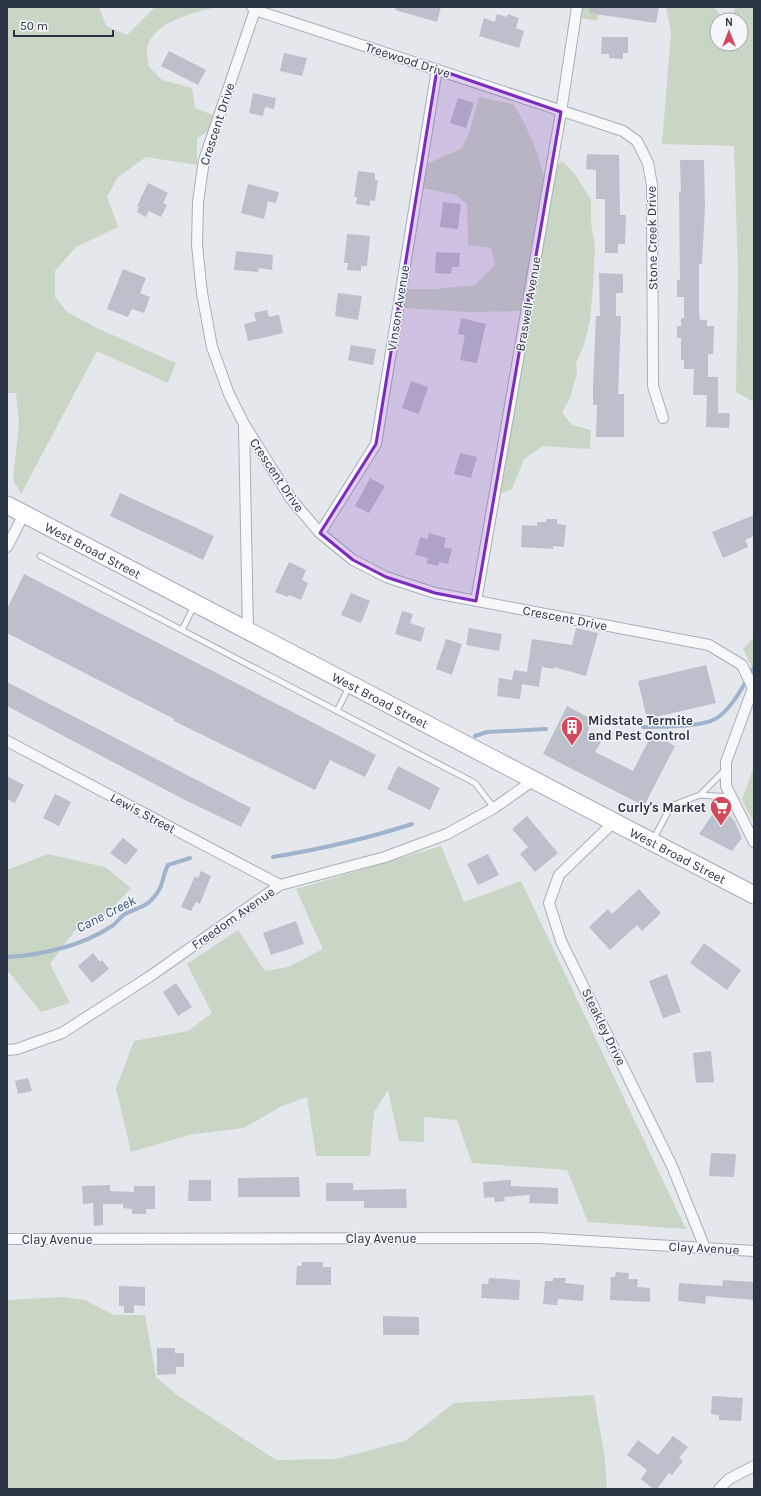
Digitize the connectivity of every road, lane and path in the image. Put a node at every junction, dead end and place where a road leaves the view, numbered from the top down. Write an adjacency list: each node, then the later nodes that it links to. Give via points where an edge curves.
1 (577, 7): 4 (street, Braswell Avenue)
2 (254, 8): 3 (street, Treewood Drive); 6 (street, Crescent Drive, via 204,160 198,202 197,245 202,293 212,347)
3 (437, 69): 4 (street, Treewood Drive); 9 (street, Vinson Avenue, via 376,444)
4 (561, 112): 5 (street, Stone Creek Drive, via 623,131 637,141 648,163 652,185 654,386); 12 (street, Braswell Avenue)
5 (663, 418)
6 (244, 424): 9 (street, Crescent Drive, via 291,499); 15 (street)
7 (7, 505): 8 (main road, West Broad Street)
8 (24, 514): 10 (street); 13 (main road, West Broad Street)
9 (320, 533): 12 (street, Crescent Drive, via 353,560 386,577 434,593)
10 (7, 547)
11 (40, 556): 14 (lane)
12 (476, 600): 19 (street, Crescent Drive, via 709,645 742,665 753,688)
13 (195, 603): 14 (lane); 15 (main road, West Broad Street)
14 (182, 630): 17 (lane)
15 (248, 631): 16 (main road, West Broad Street)
16 (351, 684): 17 (lane); 20 (main road, West Broad Street)
17 (337, 711): 23 (lane, via 475,782)
18 (7, 740): 27 (street, Lewis Street)
19 (726, 768): 21 (lane); 22 (street, Crescent Drive, via 726,786)
20 (534, 780): 23 (street, Freedom Avenue); 24 (main road, West Broad Street)
21 (700, 795): 22 (lane); 25 (lane, via 671,806)
22 (732, 797): 26 (street, Crescent Drive)
23 (494, 808): 27 (street, Freedom Avenue, via 447,834 385,857)
24 (615, 821): 25 (main road, West Broad Street); 31 (street, Steakley Drive, via 560,875 549,903 561,941 672,1166)
25 (653, 841): 28 (main road, West Broad Street)
26 (754, 842)
27 (280, 886): 29 (street, Freedom Avenue, via 149,977 62,1033)
28 (754, 895)
29 (7, 1050)
30 (7, 1239): 31 (street, Clay Avenue, via 539,1238)
31 (705, 1248): 32 (street, Clay Avenue)
32 (754, 1251)
33 (754, 1466): 34 (street, via 729,1480)
34 (719, 1489)

